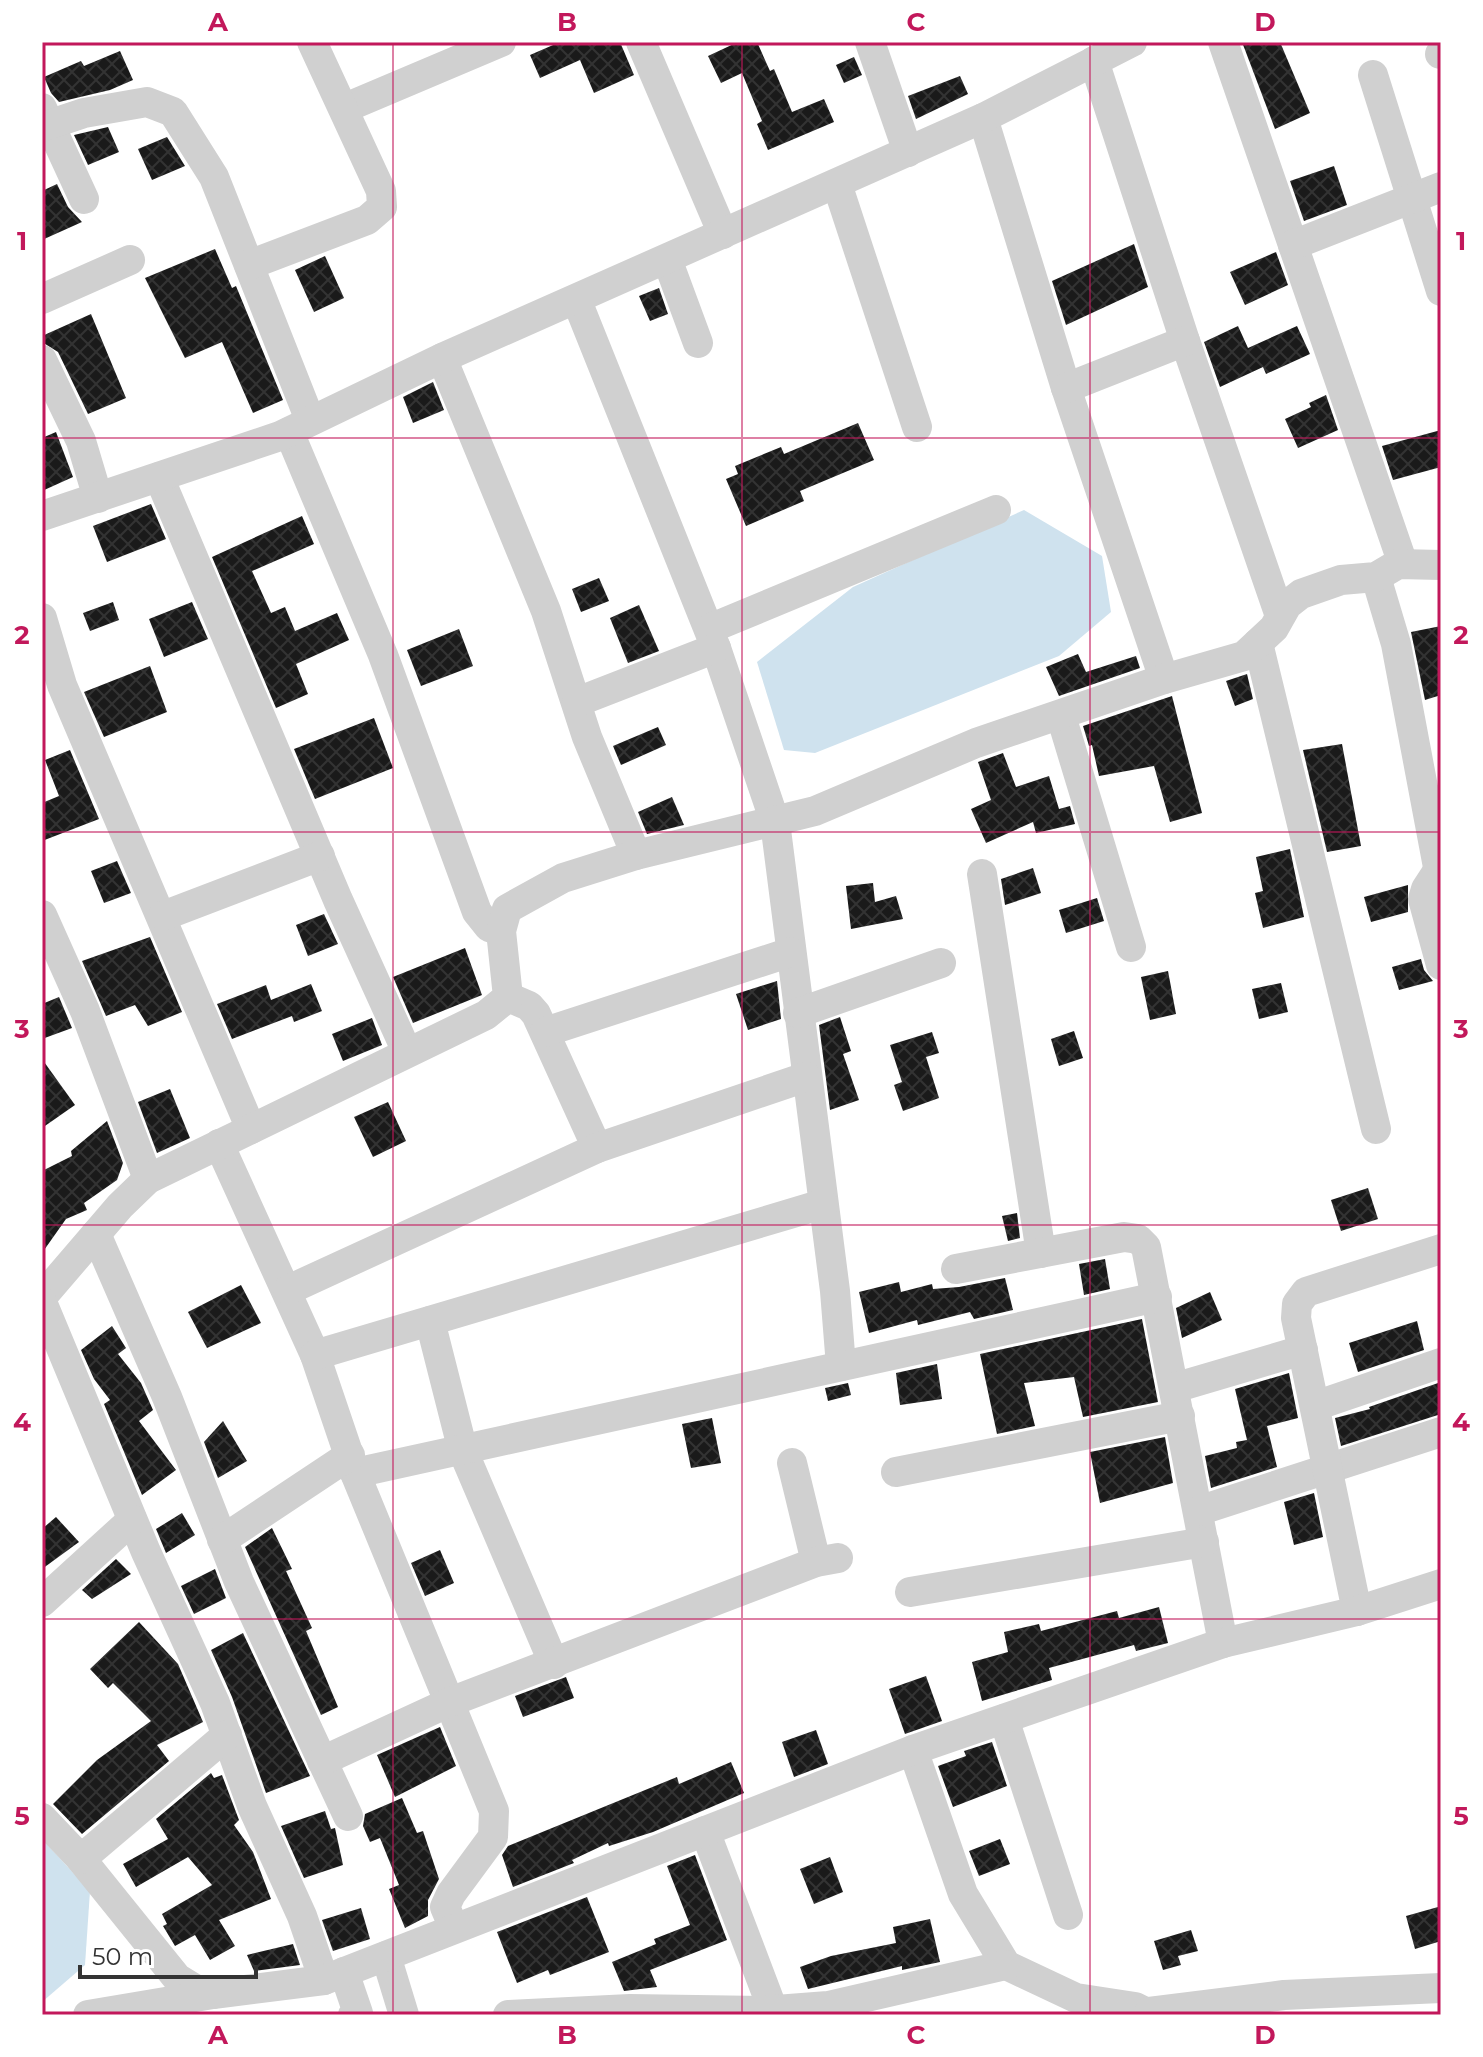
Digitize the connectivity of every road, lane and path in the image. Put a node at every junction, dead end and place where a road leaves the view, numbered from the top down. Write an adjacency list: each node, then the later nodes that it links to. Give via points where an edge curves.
1 (312, 42): 9 (street)
2 (501, 42): 9 (street)
3 (641, 42): 16 (street)
4 (870, 42): 12 (street)
5 (1132, 42): 7 (street)
6 (1223, 42): 17 (street)
7 (1094, 61): 10 (street); 24 (street)
8 (1373, 75): 14 (street)
9 (345, 108): 20 (street, via 381,191 382,207 367,220)
10 (983, 118): 12 (street); 28 (street)
11 (45, 120): 15 (street); 20 (street, via 147,102 173,112 214,177)
12 (908, 152): 13 (street)
13 (837, 184): 16 (street); 31 (street)
14 (1428, 193): 17 (street); 21 (street)
15 (84, 199)
16 (723, 234): 18 (street)
17 (1293, 245): 36 (street)
18 (667, 259): 23 (street); 25 (street)
19 (130, 260): 22 (street)
20 (249, 265): 30 (street)
21 (1441, 291)
22 (42, 299)
23 (577, 301): 26 (street); 41 (street)
24 (1185, 341): 28 (street); 39 (street)
25 (698, 343)
26 (442, 358): 30 (street); 44 (street, via 546,611)
27 (42, 360): 29 (street)
28 (1066, 388): 43 (street)
29 (52, 408): 33 (street, via 81,441)
30 (300, 426): 32 (street); 53 (street, via 477,912 489,927)
31 (917, 427)
32 (159, 477): 33 (street); 48 (street)
33 (98, 498): 35 (street)
34 (996, 510): 41 (street)
35 (42, 516)
36 (1403, 564): 37 (street); 38 (street)
37 (1441, 565)
38 (1376, 577): 39 (street, via 1341,580 1301,594); 49 (street, via 1396,644)
39 (1280, 616): 42 (street)
40 (42, 618): 52 (street, via 62,685)
41 (712, 638): 44 (street); 46 (street)
42 (1258, 643): 43 (street, via 1244,656); 64 (street)
43 (1164, 679): 45 (street)
44 (577, 702): 47 (street)
45 (1061, 716): 46 (street, via 976,743 815,811); 54 (street)
46 (775, 822): 47 (street); 55 (street)
47 (636, 855): 53 (street, via 563,878 519,900 507,909)
48 (320, 856): 52 (street); 61 (street)
49 (1439, 866): 57 (street, via 1423,899)
50 (982, 874): 71 (street)
51 (42, 915): 67 (street, via 85,1011)
52 (163, 916): 63 (street)
53 (501, 931): 58 (street)
54 (1131, 947)
55 (791, 952): 59 (street); 60 (street)
56 (941, 963): 59 (street)
57 (1441, 965)
58 (508, 997): 60 (street, via 529,1006); 61 (street, via 486,1015)
59 (798, 1013): 62 (street)
60 (545, 1032): 66 (street)
61 (407, 1052): 63 (street)
62 (806, 1077): 66 (street); 68 (street)
63 (251, 1129): 65 (street)
64 (1376, 1129)
65 (219, 1144): 67 (street); 73 (street)
66 (597, 1148): 73 (street)
67 (148, 1179): 69 (street)
68 (823, 1204): 76 (street); 80 (street)
69 (96, 1234): 75 (street); 91 (street, via 144,1340)
70 (1441, 1249): 77 (street, via 1306,1292 1297,1304 1296,1318)
71 (1041, 1253): 72 (street); 74 (street, via 1138,1239 1146,1247)
72 (956, 1269)
73 (288, 1290): 78 (street)
74 (1157, 1297): 80 (street); 81 (street)
75 (42, 1299): 90 (street)
76 (430, 1321): 78 (street); 84 (street)
77 (1303, 1350): 81 (street); 82 (street)
78 (315, 1355): 86 (street)
79 (1441, 1363): 82 (street)
80 (841, 1366): 84 (street)
81 (1177, 1402): 88 (street); 89 (street)
82 (1315, 1406): 87 (street)
83 (1441, 1432): 87 (street)
84 (463, 1451): 86 (street); 98 (street)
85 (792, 1463): 98 (street, via 827,1560)
86 (353, 1464): 91 (street); 99 (street)
87 (1328, 1471): 89 (street); 96 (street)
88 (896, 1472)
89 (1198, 1511): 92 (street)
90 (132, 1520): 95 (street); 101 (street)
91 (222, 1540): 103 (street)
92 (1204, 1542): 94 (street); 97 (street)
93 (1441, 1584): 96 (street)
94 (910, 1592)
95 (42, 1602)
96 (1357, 1611): 97 (street)
97 (1223, 1643): 100 (street)
98 (554, 1664): 99 (street)
99 (450, 1702): 103 (street); 109 (street, via 494,1811 493,1837 445,1907)
100 (1004, 1719): 102 (street); 108 (street)
101 (227, 1735): 107 (street); 112 (street, via 252,1806)
102 (913, 1750): 106 (street); 111 (street, via 963,1894)
103 (322, 1761): 104 (street)
104 (348, 1816)
105 (42, 1818): 107 (street)
106 (705, 1831): 109 (street); 116 (street)
107 (81, 1859): 114 (street)
108 (1068, 1915)
109 (454, 1928): 110 (street)
110 (386, 1956): 112 (street); 121 (street)
111 (1006, 1965): 115 (street); 116 (street, via 828,2006)
112 (334, 1976): 114 (street); 120 (street, via 358,2013)
113 (1441, 1988): 118 (street, via 1284,1995)
114 (204, 2004): 119 (street)
115 (1098, 2009): 118 (street)
116 (773, 2010): 117 (street)
117 (738, 2012): 122 (street, via 630,2009)
118 (1150, 2014)
119 (88, 2015)
120 (353, 2015)
121 (404, 2015)
122 (508, 2015)

